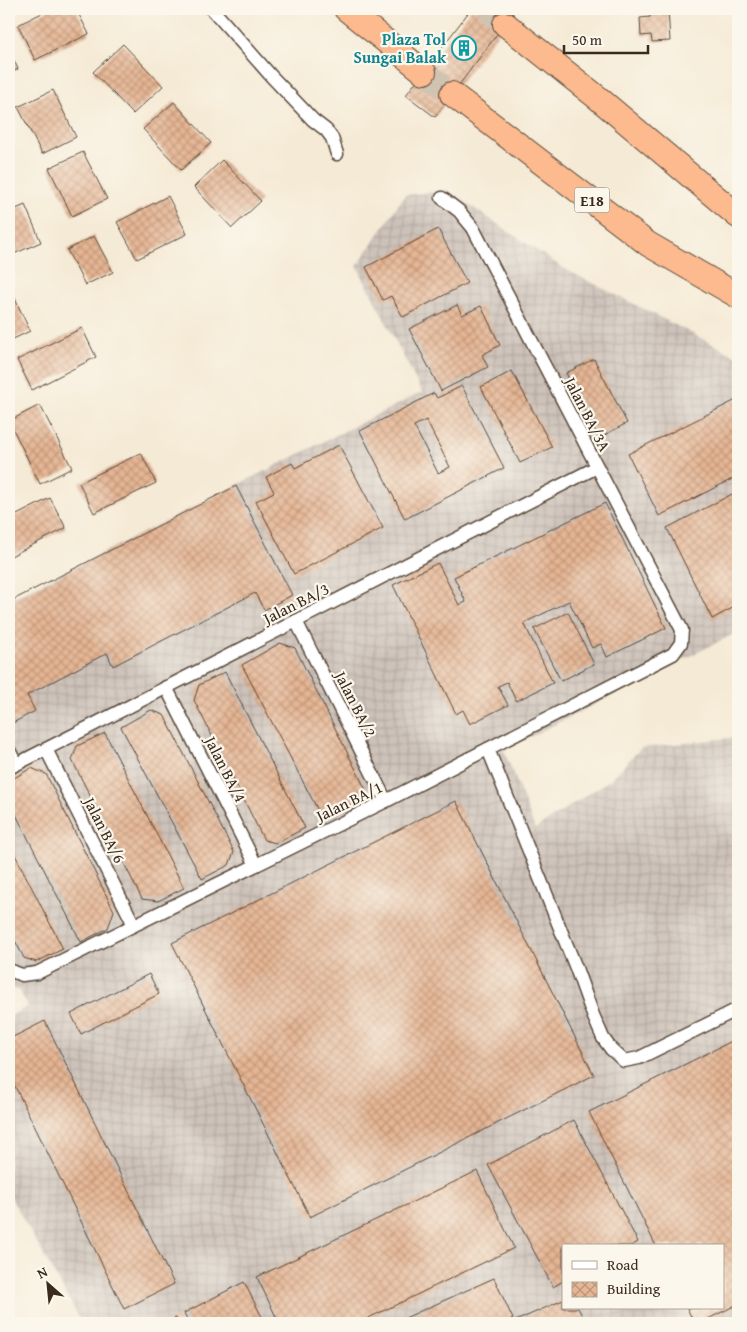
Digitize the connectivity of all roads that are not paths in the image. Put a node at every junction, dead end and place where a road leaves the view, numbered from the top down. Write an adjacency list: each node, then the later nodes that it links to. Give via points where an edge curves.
1 (212, 9): 6 (street, via 272,77 326,130)
2 (346, 9): 4 (highway)
3 (505, 24): 8 (highway)
4 (424, 72)
5 (452, 94): 9 (highway, E18, via 648,244)
6 (337, 154)
7 (442, 198): 10 (street, Jalan BA/3A, via 473,228)
8 (738, 216)
9 (738, 296)
10 (598, 467): 11 (street, Jalan BA/3); 12 (street, Jalan BA/3A, via 682,630 681,643)
11 (296, 621): 13 (street, Jalan BA/3); 18 (street, Jalan BA/2)
12 (673, 654): 15 (street, Jalan BA/1)
13 (166, 687): 14 (street, Jalan BA/3); 19 (street, Jalan BA/4)
14 (46, 749): 17 (street, Jalan BA/3); 20 (street, Jalan BA/6)
15 (488, 749): 18 (street, Jalan BA/1); 22 (street, via 592,1015 611,1049 624,1061 639,1058)
16 (9, 750): 17 (street)
17 (12, 766)
18 (386, 801): 19 (street, Jalan BA/1)
19 (256, 865): 20 (street, Jalan BA/1)
20 (134, 925): 21 (street, Jalan BA/1, via 37,973 22,975)
21 (9, 970)
22 (738, 1010)

